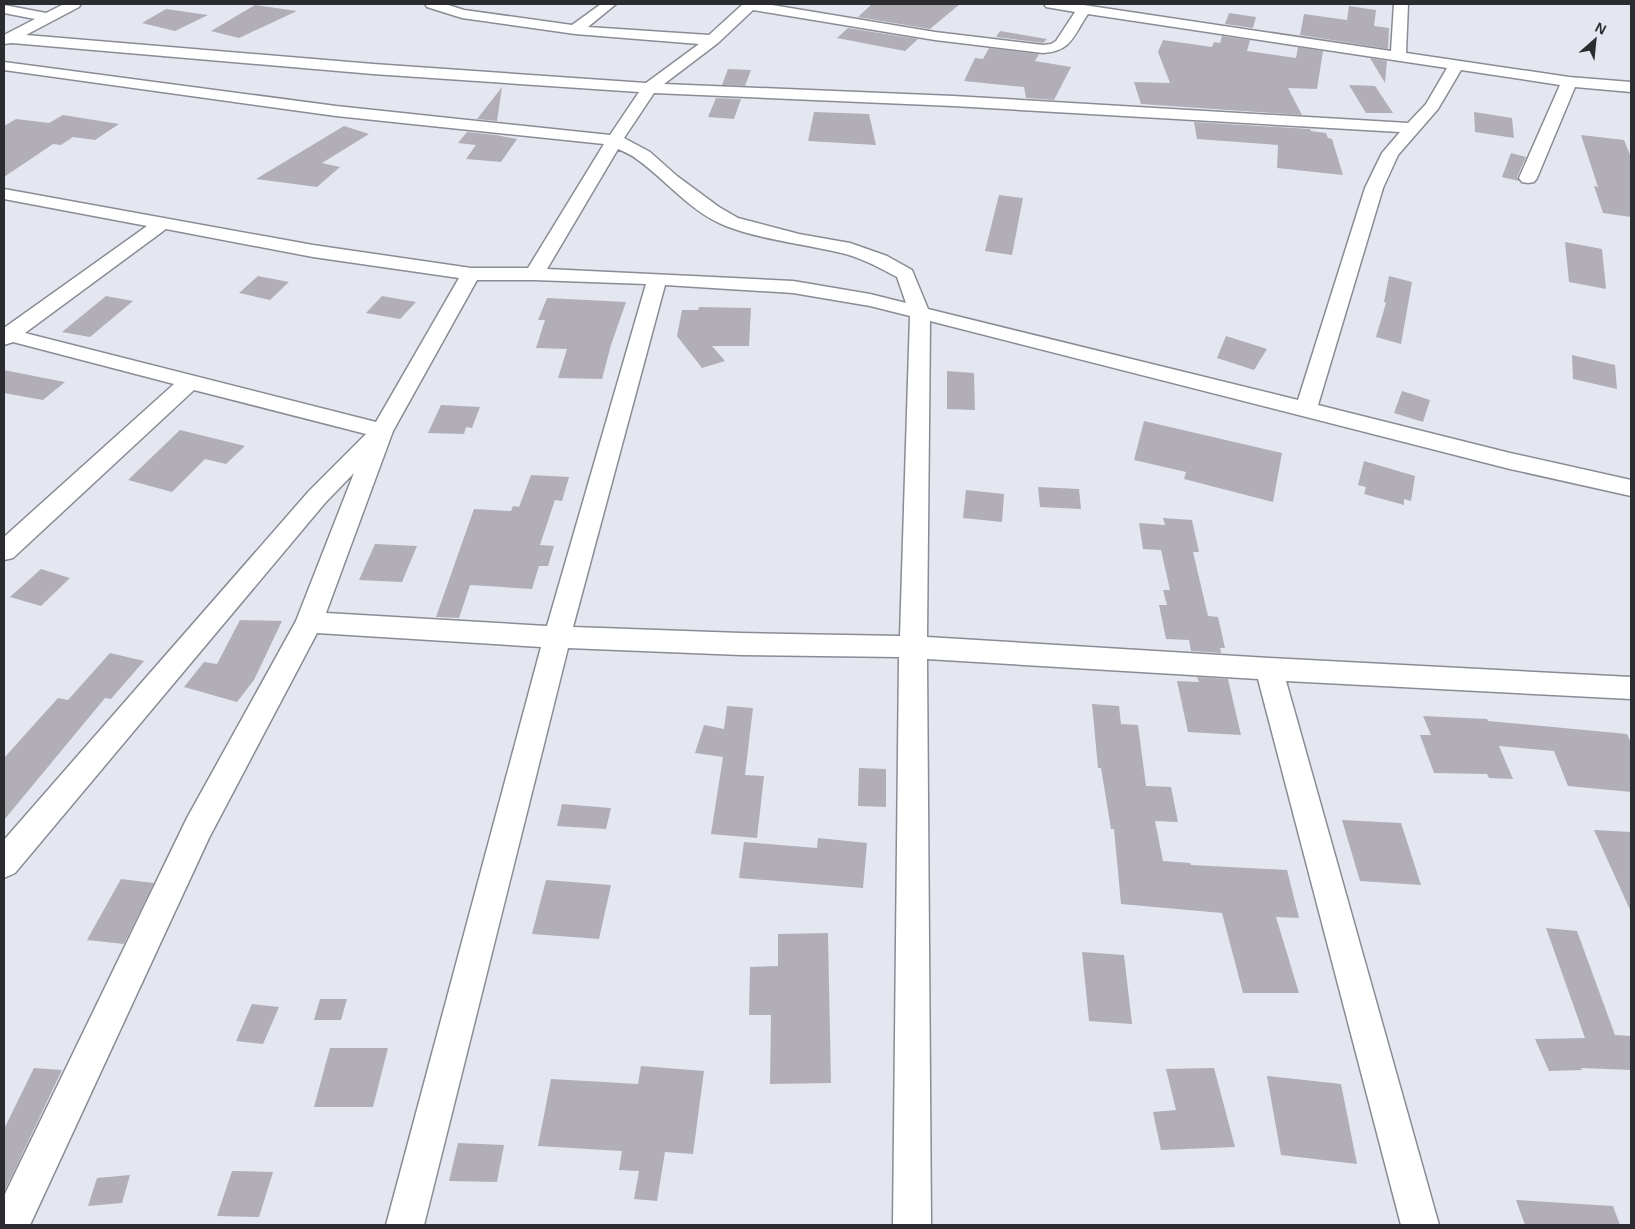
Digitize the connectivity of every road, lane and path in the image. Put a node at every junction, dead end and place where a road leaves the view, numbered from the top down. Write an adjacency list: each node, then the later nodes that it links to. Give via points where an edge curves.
1 (74, 4): 11 (street)
2 (433, 4): 3 (street); 10 (street, via 462,14)
3 (440, 4)
4 (609, 4): 12 (street)
5 (750, 4): 8 (street, via 935,36 1043,49 1061,44); 15 (street)
6 (1051, 4): 8 (street)
7 (1399, 4): 16 (street)
8 (1092, 8): 16 (street)
9 (4, 10): 11 (street)
10 (490, 11): 12 (street)
11 (46, 17): 14 (street)
12 (575, 30): 13 (street)
13 (638, 36): 15 (street); 17 (street)
14 (6, 40): 21 (street, via 373,70)
15 (713, 40): 17 (street)
16 (1398, 56): 19 (street)
17 (684, 62): 21 (street)
18 (4, 66): 24 (street, via 336,111)
19 (1456, 66): 20 (street); 23 (street, via 1432,106)
20 (1569, 82): 22 (street); 25 (street)
21 (649, 88): 23 (street, via 953,101); 24 (street)
22 (1631, 88)
23 (1413, 128): 34 (street, via 1390,153 1374,188)
24 (615, 140): 29 (street); 31 (street, via 644,156 671,180 732,222 843,247 880,260 906,274)
25 (1528, 178)
26 (4, 194): 27 (street)
27 (161, 224): 28 (street); 32 (street)
28 (471, 274): 29 (street); 35 (street)
29 (534, 274): 30 (street)
30 (657, 279): 31 (street, via 793,287 870,300); 39 (street)
31 (920, 313): 34 (street); 40 (street)
32 (5, 336): 33 (street)
33 (191, 381): 35 (street); 37 (street)
34 (1306, 409): 36 (street)
35 (382, 431): 38 (street); 43 (street, via 317,496)
36 (1631, 488)
37 (4, 551)
38 (310, 622): 39 (street); 44 (street, via 198,828)
39 (557, 637): 40 (street); 45 (street)
40 (913, 647): 41 (street); 46 (street)
41 (1269, 669): 42 (street); 47 (street)
42 (1631, 688)
43 (4, 863)
44 (10, 1225)
45 (405, 1225)
46 (912, 1225)
47 (1420, 1225)

